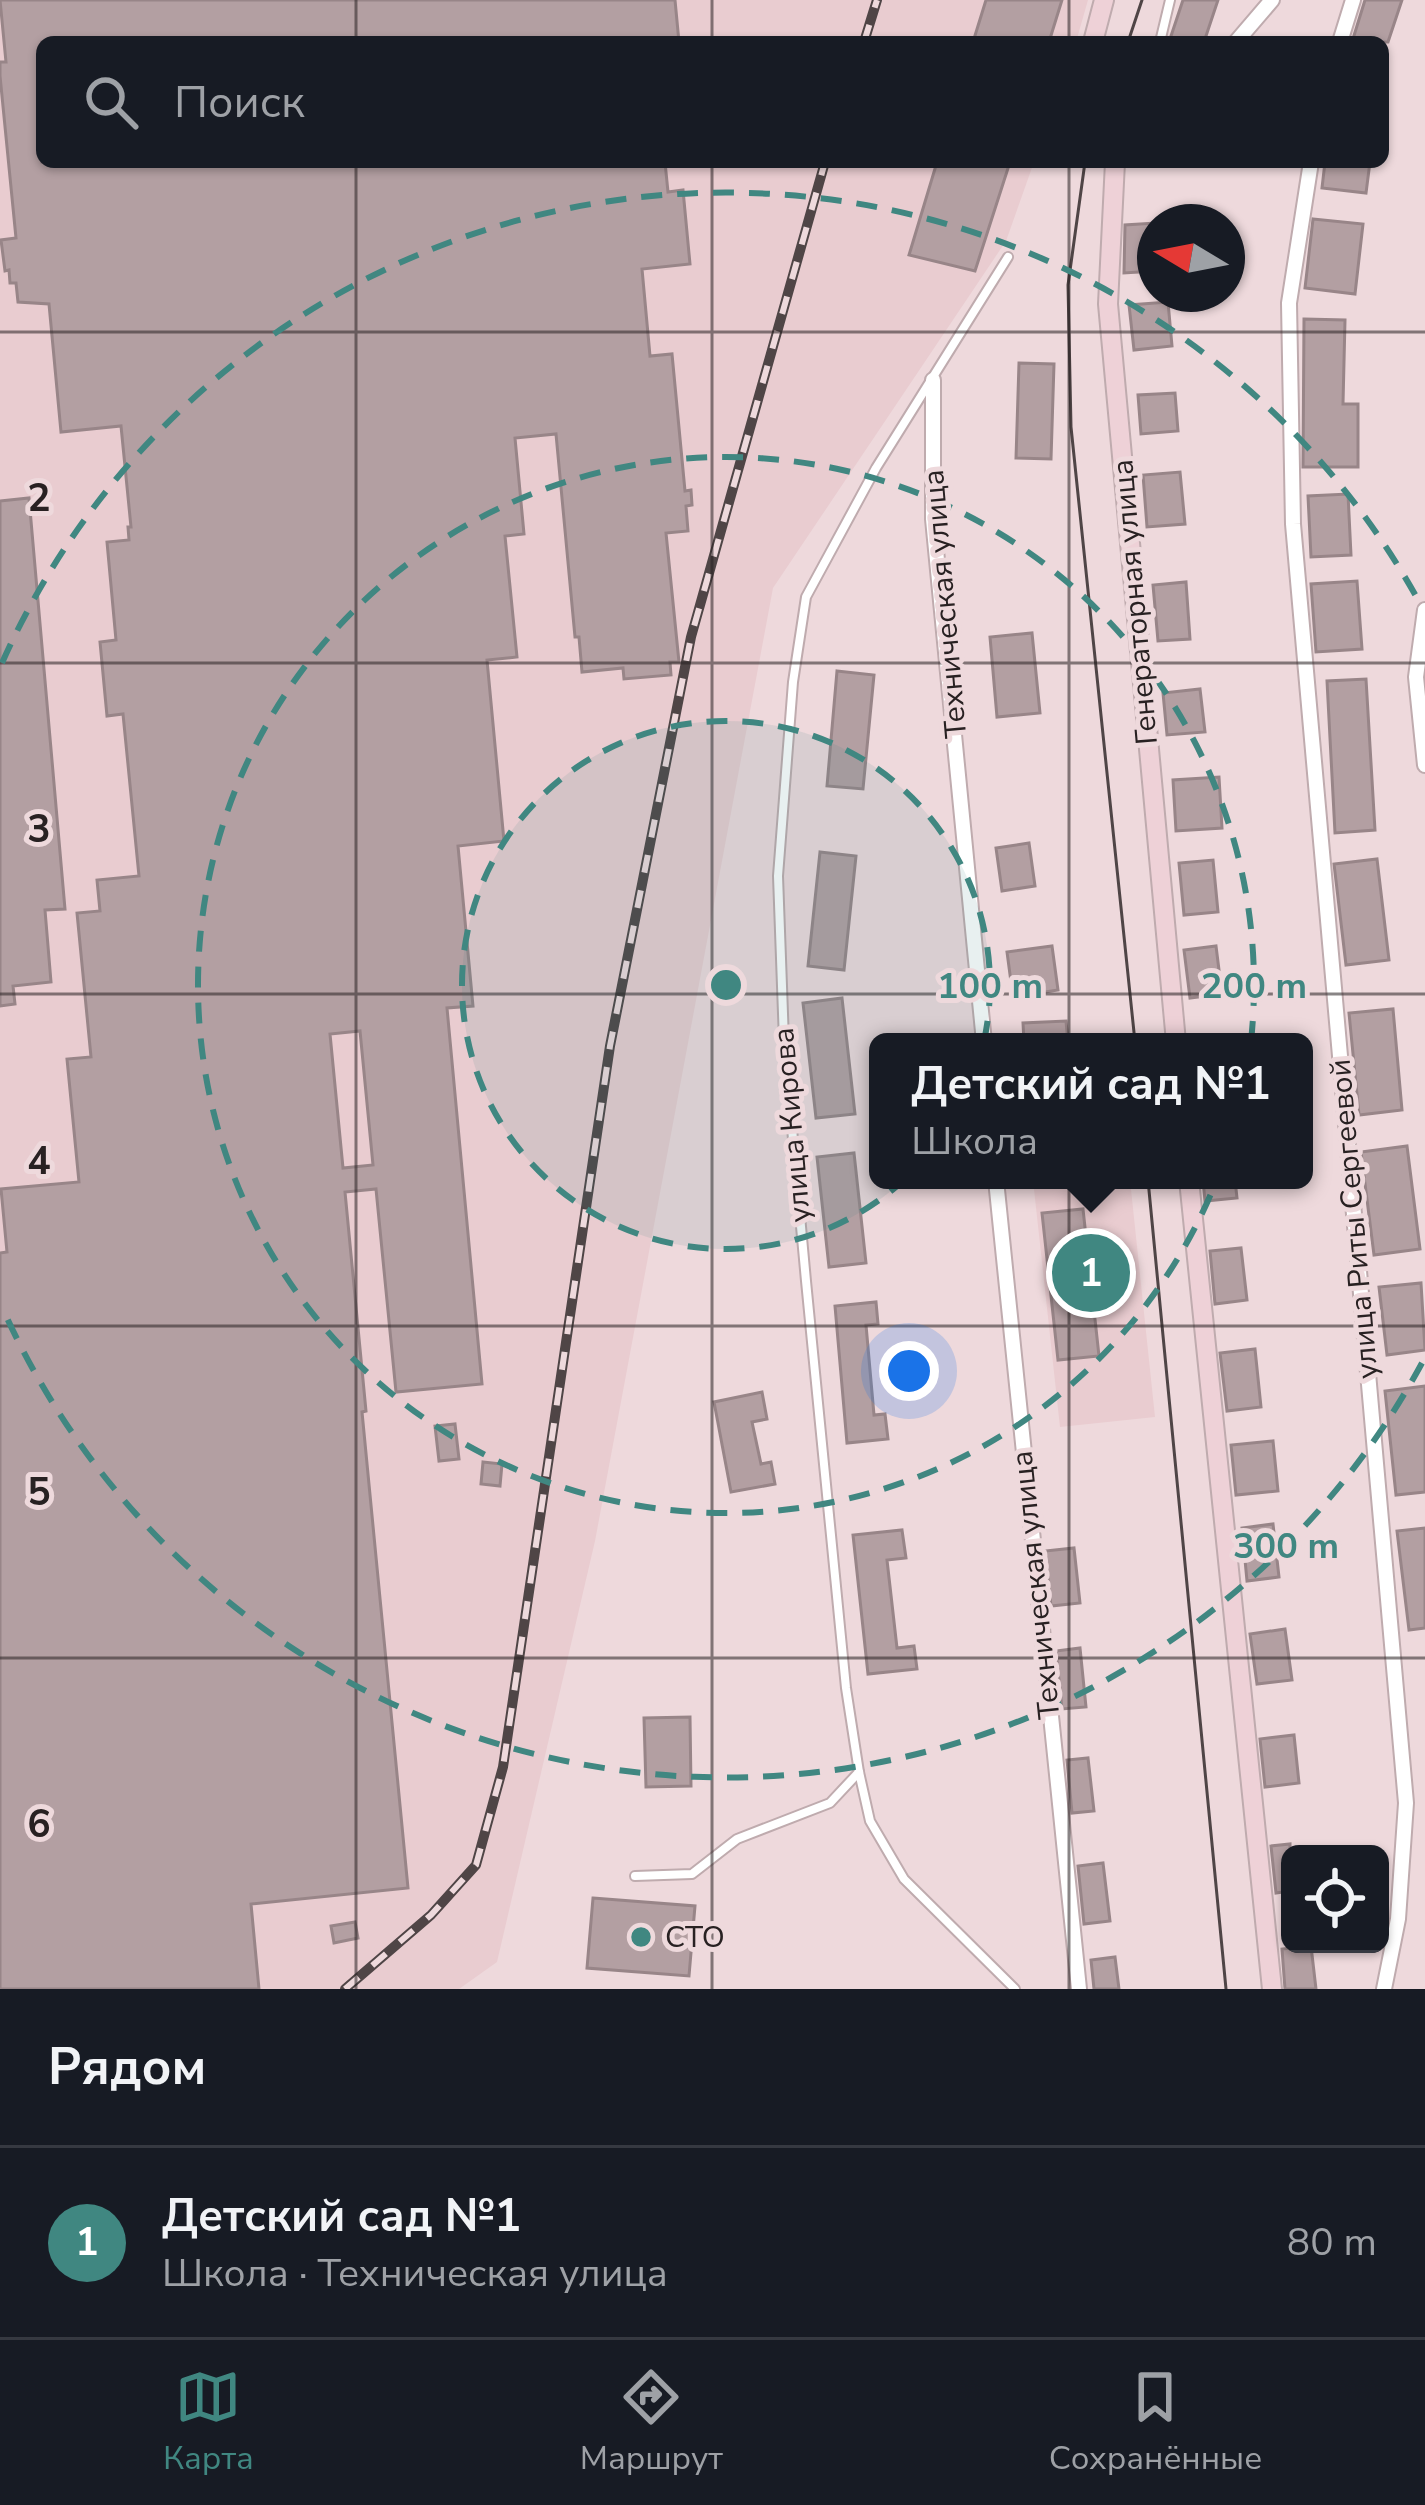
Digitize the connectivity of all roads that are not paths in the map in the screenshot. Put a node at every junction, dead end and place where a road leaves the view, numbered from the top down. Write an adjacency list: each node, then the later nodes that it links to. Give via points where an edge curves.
1 (1104, 0): 5 (main road)
2 (1169, 0): 6 (lane)
3 (1272, 0): 7 (street)
4 (1354, 0): 8 (street)
5 (1095, 36)
6 (1161, 36)
7 (1241, 36)
8 (1342, 36)
9 (1115, 168): 16 (main road, Генераторная улица, via 1108,304)
10 (1310, 168): 24 (street, улица Риты Сергеевой, via 1289,303 1293,524 1406,1803)
11 (1008, 257): 12 (lane, улица Кирова)
12 (933, 380): 15 (street, Техническая улица, via 933,519); 19 (lane, улица Кирова, via 806,597 778,876 803,1259)
13 (1425, 610): 14 (street, via 1415,677)
14 (1425, 765)
15 (983, 1033)
16 (1175, 1033)
17 (997, 1189): 22 (street, Техническая улица)
18 (1190, 1189): 23 (main road)
19 (860, 1772): 20 (lane, via 830,1804 736,1839 692,1874); 21 (lane, улица Кирова, via 870,1821 904,1879)
20 (635, 1876)
21 (1016, 1989)
22 (1078, 1989)
23 (1272, 1989)
24 (1384, 1989)

